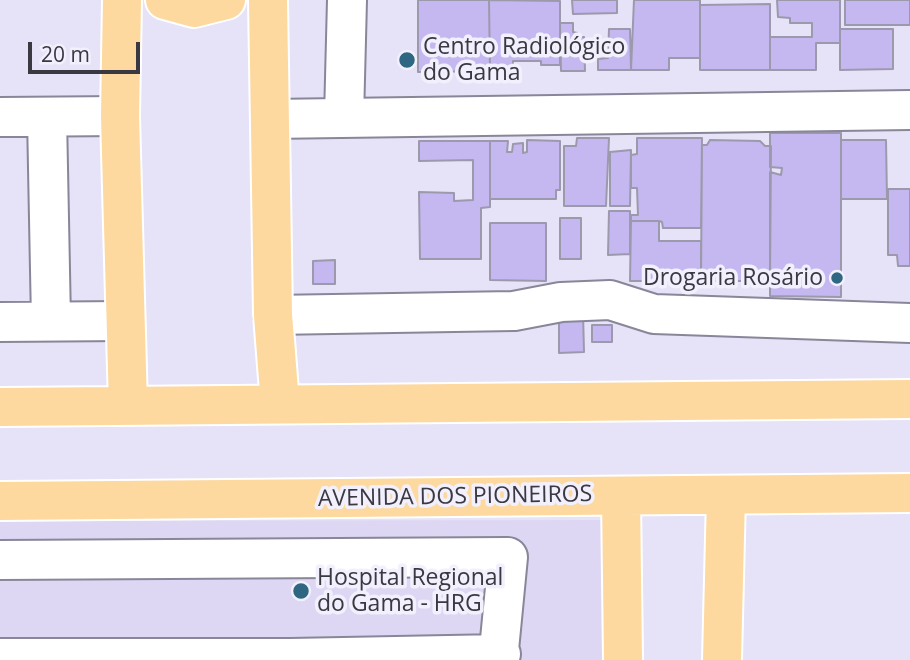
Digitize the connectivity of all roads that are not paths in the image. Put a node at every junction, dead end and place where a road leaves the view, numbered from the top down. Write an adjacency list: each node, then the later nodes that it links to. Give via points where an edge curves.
1 (122, 0): 7 (main road)
2 (165, 0): 3 (main road, via 194,8)
3 (226, 0)
4 (268, 0): 11 (main road)
5 (346, 0): 10 (street)
6 (910, 110): 10 (street)
7 (120, 116): 9 (street); 14 (main road)
8 (0, 117): 9 (street)
9 (47, 117): 13 (street)
10 (344, 118): 11 (street)
11 (270, 119): 12 (main road)
12 (273, 314): 16 (street, via 514,311 561,302 610,300 654,314); 18 (main road)
13 (51, 321): 14 (street); 15 (street)
14 (125, 321): 19 (main road)
15 (0, 322)
16 (910, 323)
17 (910, 399): 18 (main road)
18 (280, 404): 19 (main road)
19 (128, 406): 20 (main road)
20 (0, 407)
21 (910, 493): 23 (main road, AVENIDA DOS PIONEIROS)
22 (621, 496): 23 (main road, AVENIDA DOS PIONEIROS); 24 (main road, AVENIDA DOS PIONEIROS); 29 (main road)
23 (726, 496): 30 (main road)
24 (0, 501)
25 (0, 560): 27 (street, via 508,557)
26 (0, 657): 28 (street)
27 (499, 657): 28 (street)
28 (290, 659)
29 (623, 660)
30 (722, 660)

